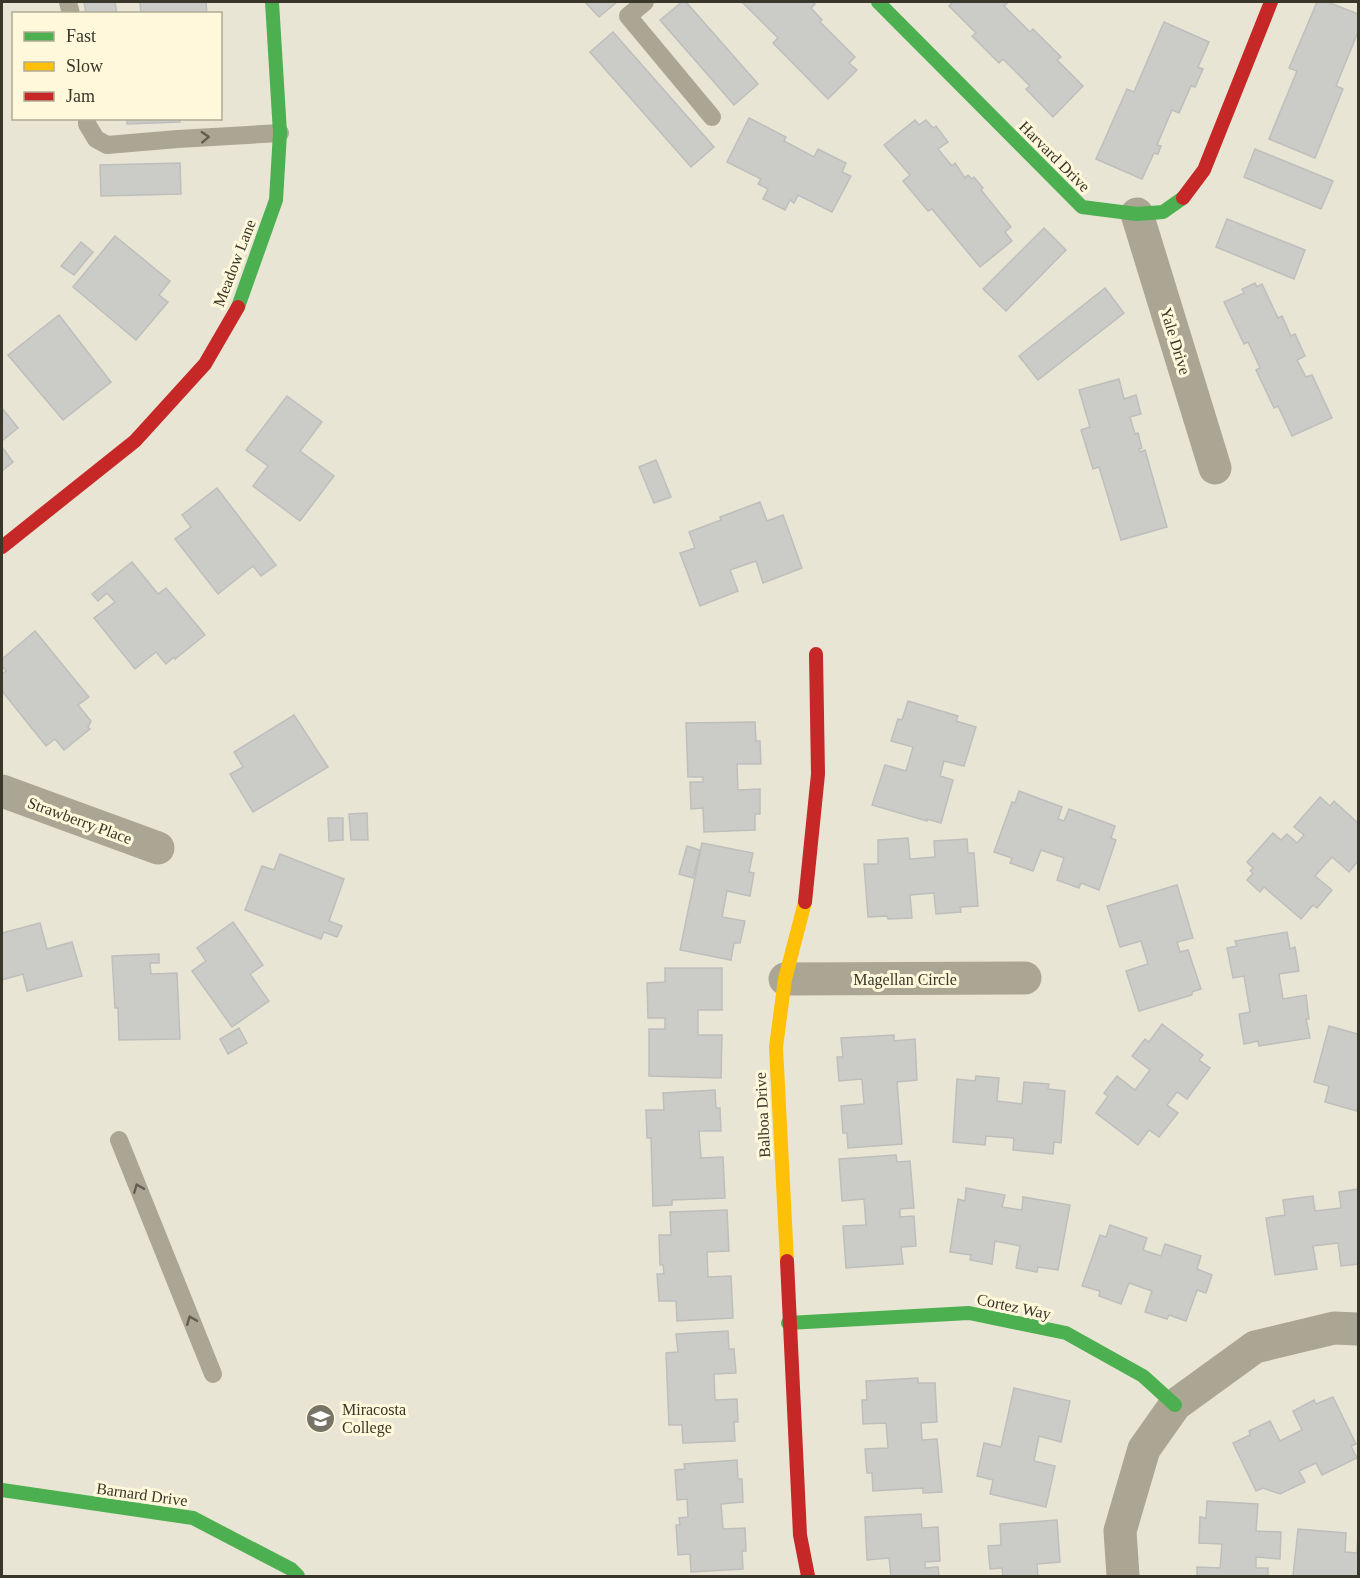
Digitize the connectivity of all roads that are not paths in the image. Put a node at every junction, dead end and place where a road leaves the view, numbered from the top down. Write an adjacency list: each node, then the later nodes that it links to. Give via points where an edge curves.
1 (272, 2): 7 (street, Meadow Lane)
2 (645, 2): 5 (lane, via 628,16)
3 (878, 2): 8 (street, Harvard Drive, via 1082,207)
4 (1271, 2): 8 (street, Harvard Drive, via 1204,170 1187,195 1163,212)
5 (712, 117)
6 (88, 120): 7 (lane, one-way to 7, via 96,139 107,145)
7 (280, 133): 10 (street, Meadow Lane, via 276,200 238,305 205,364 135,441)
8 (1137, 214): 9 (street, Yale Drive)
9 (1215, 468)
10 (2, 547)
11 (816, 654): 15 (street, Balboa Drive, via 818,774 804,910)
12 (2, 791): 13 (street, Strawberry Place)
13 (158, 848)
14 (1025, 978): 15 (street, Magellan Circle)
15 (785, 979): 17 (street, Balboa Drive, via 776,1047)
16 (119, 1140): 19 (lane, one-way to 16)
17 (788, 1323): 20 (street, Cortez Way, via 969,1313 1066,1333 1143,1376); 23 (street, Balboa Drive, via 801,1534)
18 (1359, 1329): 20 (street, via 1334,1328 1255,1347)
19 (213, 1374)
20 (1175, 1405): 24 (street, via 1144,1449 1120,1532)
21 (2, 1490): 22 (street, Barnard Drive, via 193,1518)
22 (298, 1576)
23 (808, 1576)
24 (1123, 1576)

